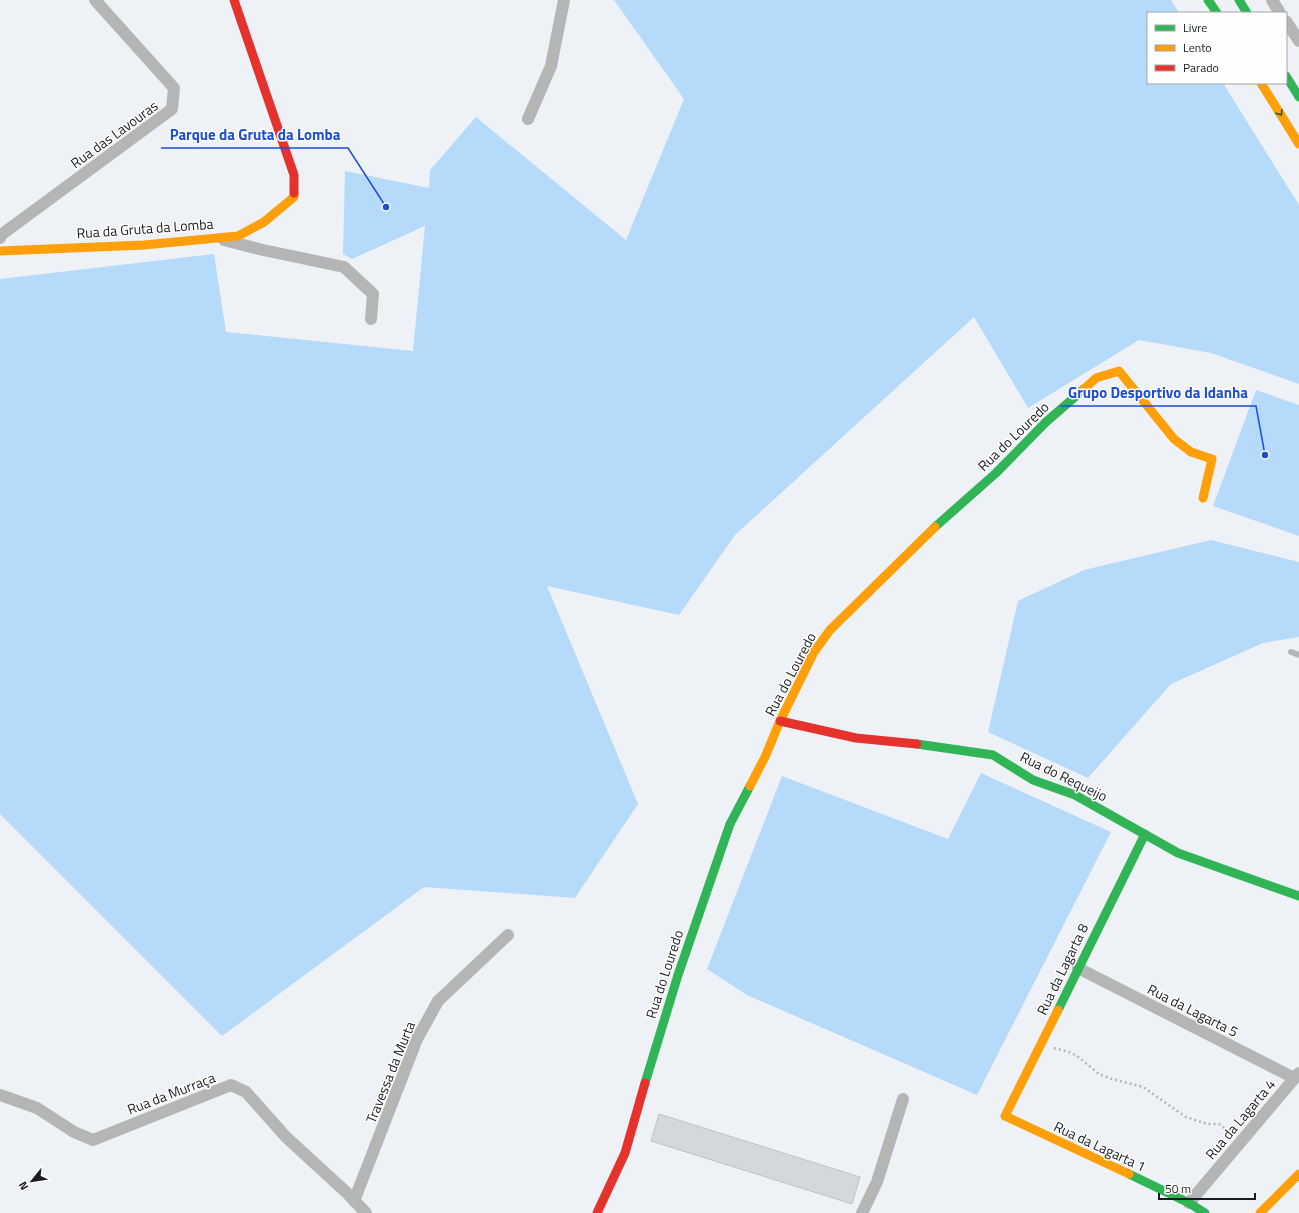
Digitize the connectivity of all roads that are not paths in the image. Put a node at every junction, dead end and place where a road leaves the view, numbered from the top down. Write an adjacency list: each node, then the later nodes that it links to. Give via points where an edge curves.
1 (95, 0): 17 (street, Rua das Lavouras, via 174,88 172,109 0,235)
2 (234, 0): 18 (main road, via 294,175 294,197 264,222 238,236)
3 (564, 0): 15 (street, via 551,66)
4 (1208, 0): 7 (main road)
5 (1239, 0): 8 (main road)
6 (1272, 0): 9 (street)
7 (1216, 12)
8 (1246, 12)
9 (1279, 12)
10 (1287, 23): 11 (street)
11 (1299, 41)
12 (1287, 78): 14 (main road)
13 (1262, 84): 16 (main road, one-way to 16)
14 (1299, 97)
15 (528, 119)
16 (1299, 144)
17 (0, 238)
18 (218, 238): 19 (main road, Rua da Gruta da Lomba, via 144,245); 20 (street, Rua da Gruta da Lomba, via 344,267 373,294)
19 (0, 251)
20 (371, 318)
21 (1203, 498): 24 (main road, Rua do Louredo, via 1212,459 1191,452 1174,439 1119,371 1096,378 1046,422 996,474 932,530 830,630 814,652)
22 (1291, 652): 23 (lane)
23 (1299, 655)
24 (780, 721): 25 (main road, Rua do Requeijo, via 856,738 993,755 1033,780 1075,795); 37 (main road, Rua do Louredo, via 765,757 730,824 676,982 625,1152)
25 (1145, 834): 26 (main road, Rua do Requeijo, via 1178,853); 28 (main road, Rua da Lagarta 8)
26 (1299, 896)
27 (508, 934): 34 (street, Travessa da Murta, via 438,1001 417,1039)
28 (1078, 968): 29 (street, Rua da Lagarta 5); 32 (main road, Rua da Lagarta 8)
29 (1297, 1075): 35 (street, Rua da Lagarta 4)
30 (0, 1095): 34 (street, Rua da Murraça, via 36,1108 74,1132 93,1140 231,1085 246,1092 286,1137)
31 (903, 1099): 38 (street, via 876,1182)
32 (1005, 1116): 35 (main road, Rua da Lagarta 1)
33 (1299, 1174): 40 (main road)
34 (351, 1197): 36 (street)
35 (1189, 1203): 39 (main road, Rua da Lagarta 1)
36 (366, 1213)
37 (597, 1213)
38 (862, 1213)
39 (1205, 1213)
40 (1260, 1213)

